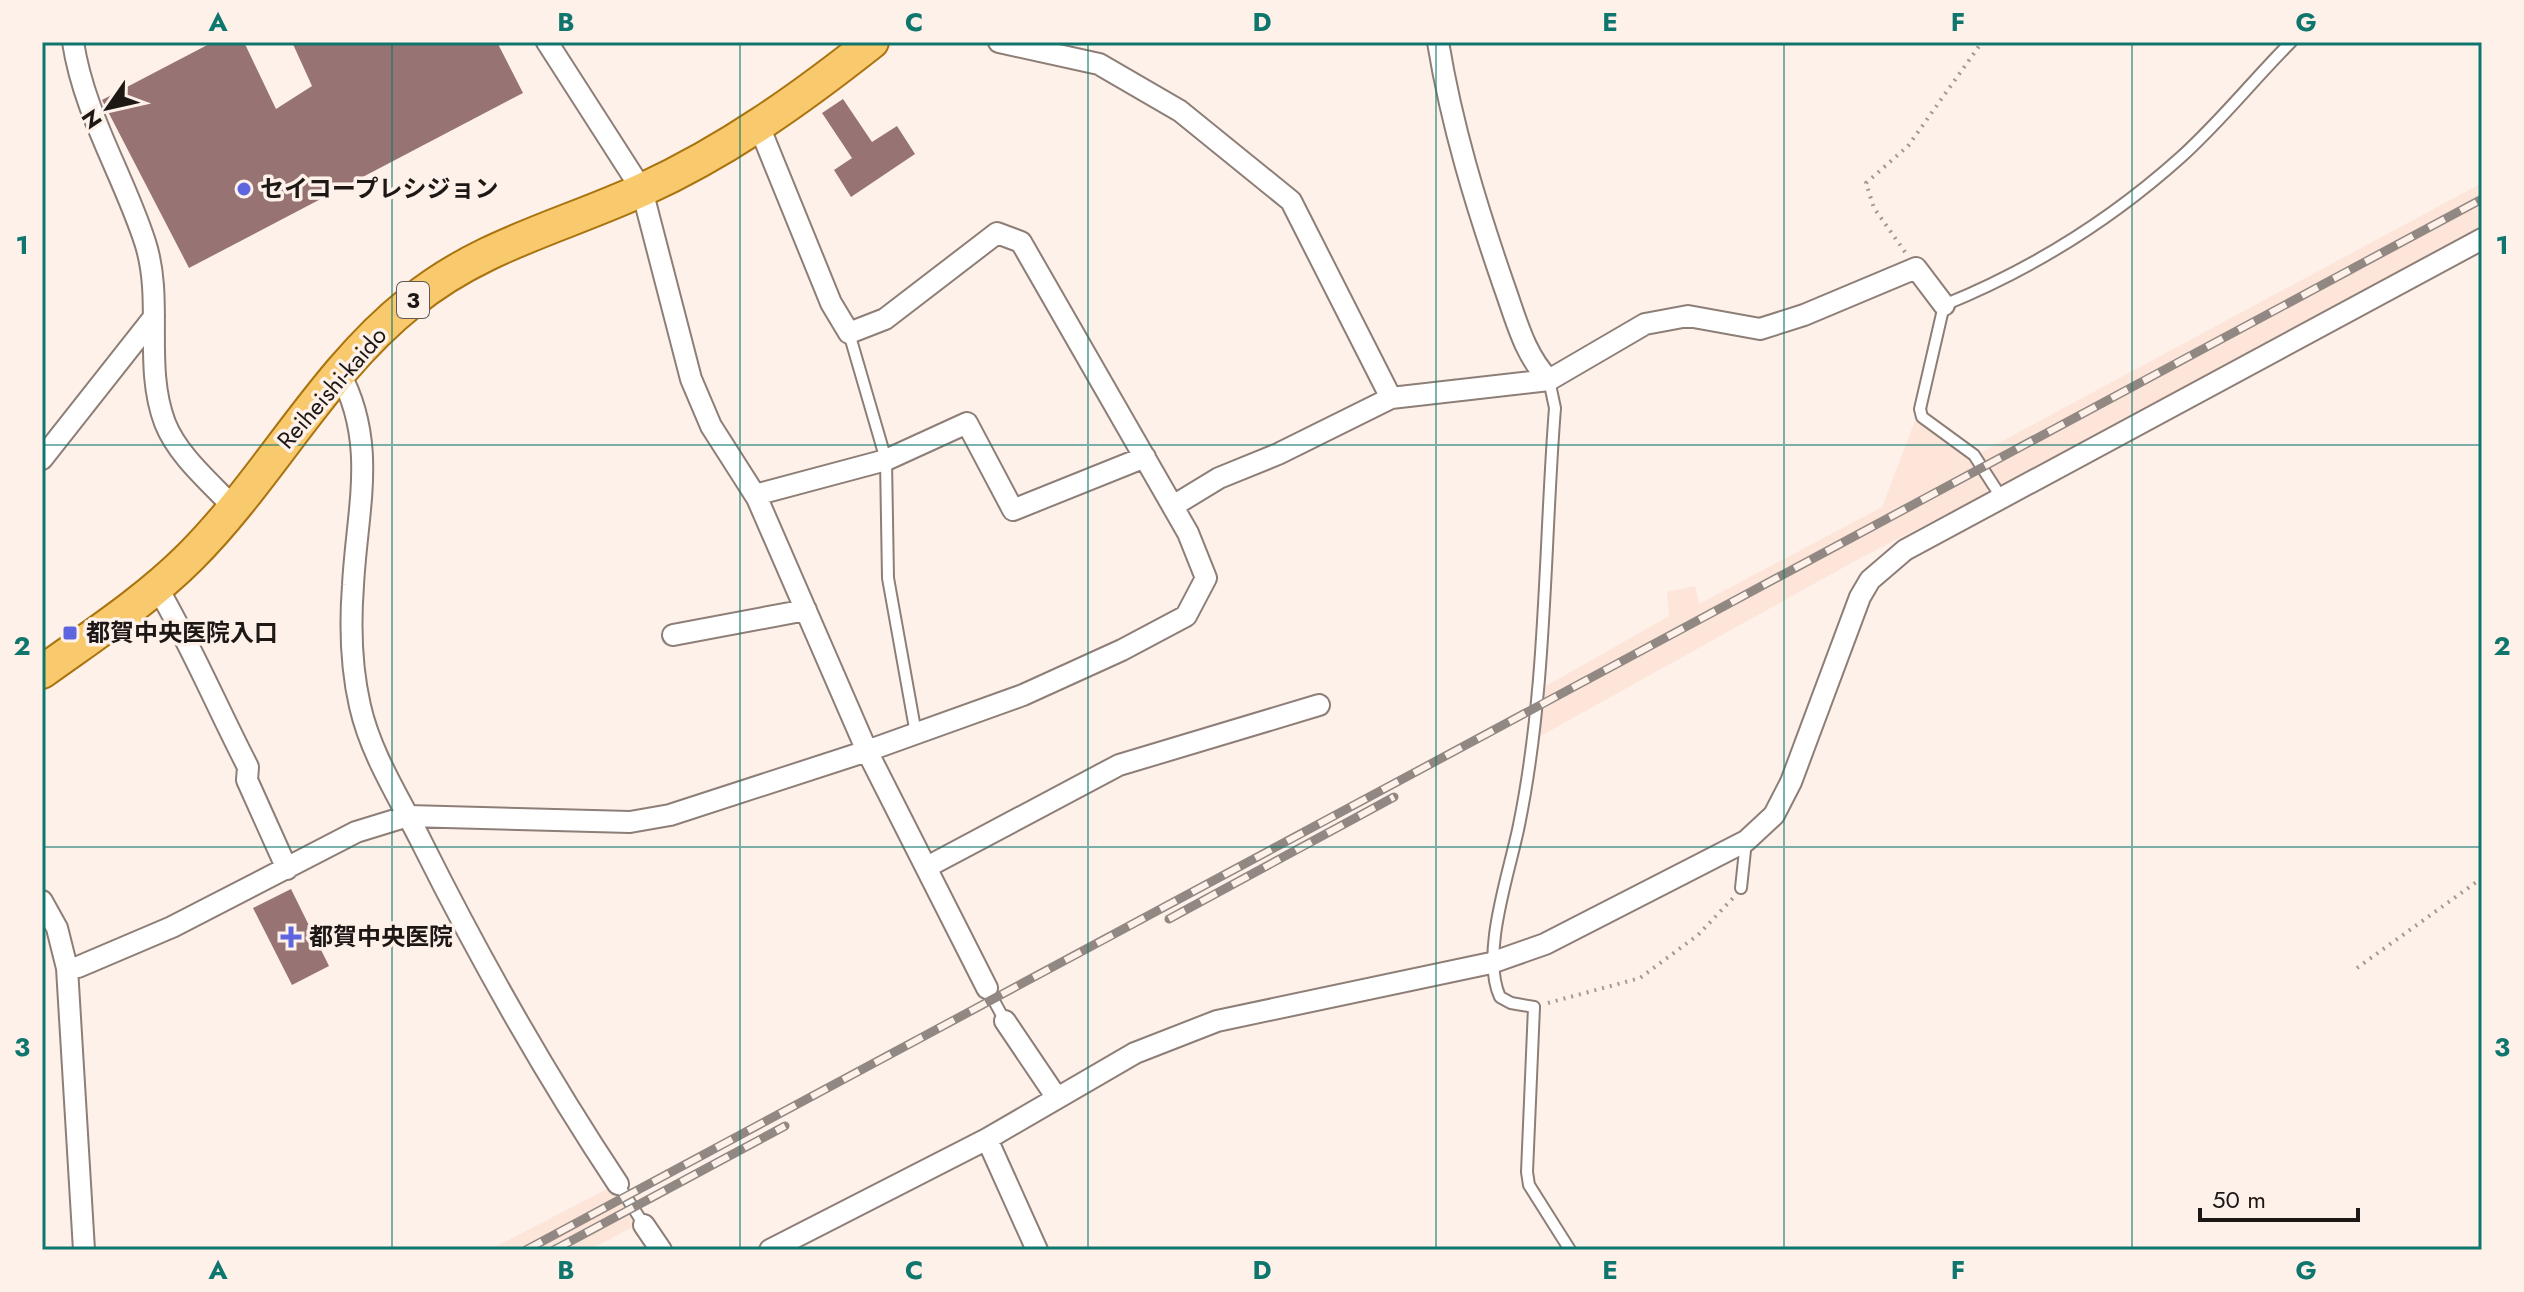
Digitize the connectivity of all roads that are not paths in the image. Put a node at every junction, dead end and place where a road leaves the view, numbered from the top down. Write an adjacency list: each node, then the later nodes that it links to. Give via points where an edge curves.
1 (73, 42): 11 (street, via 96,126 145,242 154,279)
2 (547, 42): 8 (street)
3 (872, 42): 7 (main road, Reiheishi-kaido / 3)
4 (999, 42): 15 (street, via 1099,64 1180,111 1291,201)
5 (1438, 42): 14 (street, via 1471,191 1525,344)
6 (2291, 42): 10 (lane, via 2183,156 2127,201 2031,263)
7 (759, 126): 8 (main road, Reiheishi-kaido / 3); 12 (street, via 831,303)
8 (642, 190): 13 (main road, Reiheishi-kaido / 3, via 526,235 448,275 411,301); 19 (street, via 691,379 711,426)
9 (2482, 239): 20 (street)
10 (1944, 305): 14 (street, via 1916,268 1760,329 1688,316 1662,318); 20 (lane, via 1922,417 1974,455)
11 (154, 317): 17 (street); 22 (street, via 155,374 165,423 187,458)
12 (849, 333): 16 (street, via 885,319 997,233 1021,242); 18 (lane)
13 (339, 372): 22 (main road, Reiheishi-kaido / 3); 30 (street, via 360,420 364,465 353,586 352,651 360,707 377,757)
14 (1549, 380): 15 (street); 36 (lane, via 1555,408 1534,720)
15 (1391, 398): 21 (street, via 1219,478)
16 (1145, 457): 18 (street, via 1013,510 967,423); 21 (street)
17 (42, 459)
18 (886, 460): 19 (street); 28 (lane, via 888,578)
19 (755, 495): 24 (street)
20 (2001, 497): 31 (street, via 1905,550 1870,580 1791,782 1774,815)
21 (1173, 506): 28 (street, via 1206,578 1186,616 1023,695)
22 (234, 508): 23 (main road, Reiheishi-kaido / 3)
23 (157, 587): 26 (main road, Reiheishi-kaido / 3); 33 (street, via 248,767 247,780)
24 (806, 610): 25 (street); 29 (street)
25 (673, 635)
26 (42, 672)
27 (1319, 705): 32 (street, via 1119,765)
28 (916, 734): 29 (street)
29 (867, 751): 30 (street, via 670,815 630,822); 32 (street)
30 (408, 816): 33 (street, via 356,832); 42 (street, via 510,1013)
31 (1746, 841): 34 (lane); 36 (street, via 1545,944)
32 (927, 867): 38 (street)
33 (287, 869): 37 (street, via 172,927)
34 (1741, 888)
35 (42, 901): 37 (street, via 57,928)
36 (1491, 963): 40 (street, via 1217,1021 1135,1053); 48 (lane, via 1500,997 1534,1007 1527,1172 1529,1185)
37 (67, 968): 44 (street)
38 (987, 988): 39 (lane)
39 (1005, 1021): 40 (street)
40 (1057, 1098): 41 (street)
41 (987, 1139): 46 (street); 47 (street)
42 (618, 1184): 43 (lane)
43 (644, 1225): 45 (street)
44 (84, 1250)
45 (661, 1250)
46 (770, 1250)
47 (1037, 1250)
48 (1570, 1250)

